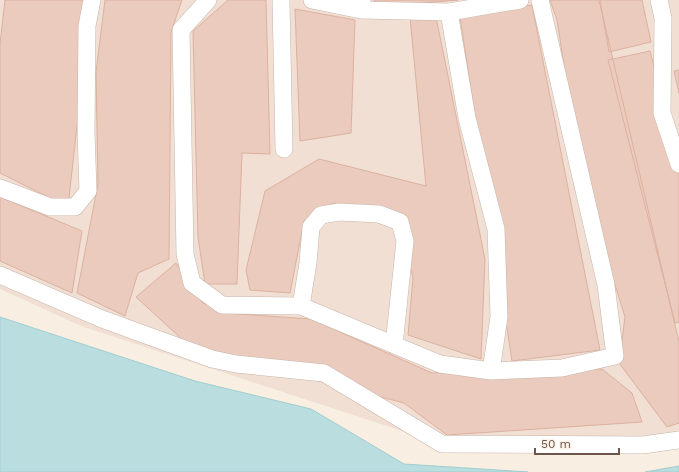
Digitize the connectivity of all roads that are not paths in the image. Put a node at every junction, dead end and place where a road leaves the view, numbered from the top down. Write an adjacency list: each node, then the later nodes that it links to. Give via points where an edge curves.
1 (92, 0): 12 (street, via 87,26 88,191 75,206 50,207)
2 (208, 0): 14 (street, via 181,30 185,254 192,283 222,306)
3 (281, 0): 10 (street)
4 (312, 0): 8 (street)
5 (520, 0): 9 (street)
6 (540, 0): 16 (street, via 606,285 615,356 562,368)
7 (659, 0): 11 (street, via 663,18 662,113)
8 (362, 5): 9 (street)
9 (449, 12): 16 (street, via 467,118 496,229 499,317)
10 (284, 149)
11 (679, 164)
12 (0, 188)
13 (0, 275): 17 (street, via 102,319 212,359 324,373 442,444 643,445)
14 (301, 306): 15 (street); 15 (street, via 311,227 321,215 340,212 379,214 400,222 405,242)
15 (394, 345): 16 (street, via 440,364)
16 (491, 371)
17 (679, 440)

